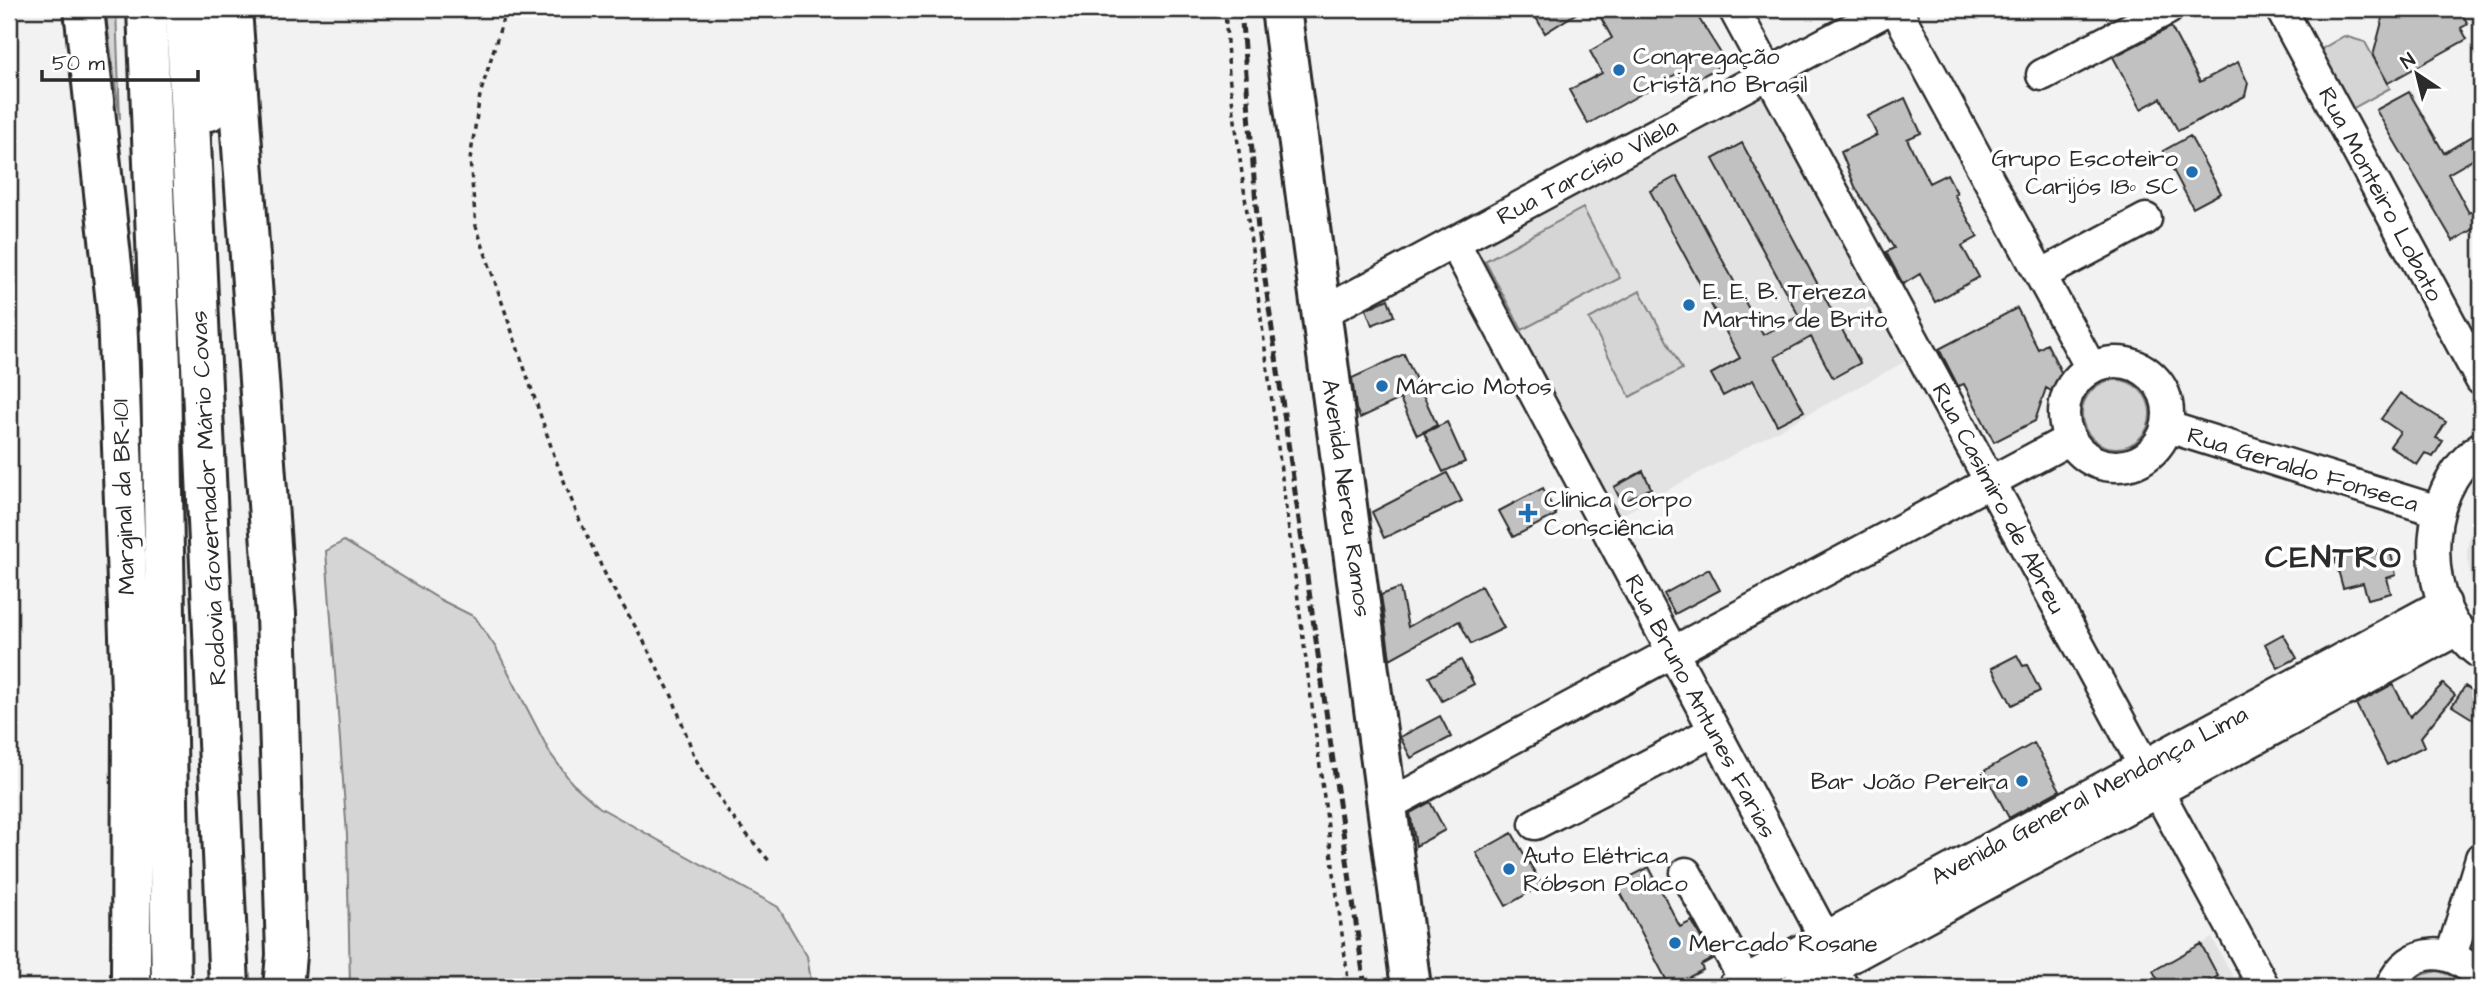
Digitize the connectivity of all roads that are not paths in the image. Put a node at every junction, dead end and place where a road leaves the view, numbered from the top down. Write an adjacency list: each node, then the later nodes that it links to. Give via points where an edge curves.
1 (83, 9): 41 (main road, Marginal da BR-101, via 117,312 132,717)
2 (147, 9): 42 (main road, Rodovia Governador Mário Covas, via 161,367)
3 (185, 9): 16 (main road, Rodovia Governador Mário Covas)
4 (219, 9): 16 (main road)
5 (232, 9): 44 (main road, via 276,614 286,955)
6 (1280, 9): 18 (main road, Avenida Nereu Ramos)
7 (1734, 9): 12 (street, Rua Casimiro de Abreu)
8 (1889, 9): 12 (street, Rua Tarcísio Vilela)
9 (1896, 9): 17 (street)
10 (2168, 9): 13 (street)
11 (2281, 9): 20 (street, Rua Monteiro Lobato)
12 (1769, 73): 15 (street, Rua Tarcísio Vilela); 24 (street, Rua Casimiro de Abreu)
13 (2042, 75)
14 (2146, 219): 17 (street)
15 (1454, 242): 18 (street, Rua Tarcísio Vilela); 27 (street, Rua Bruno Antunes Farias)
16 (197, 246): 43 (main road, Rodovia Governador Mário Covas)
17 (2041, 275): 19 (street)
18 (1322, 313): 32 (main road, Avenida Nereu Ramos)
19 (2091, 368): 21 (street, via 2124,362 2140,367 2163,391); 22 (street, via 2075,382 2065,401 2064,422)
20 (2481, 380)
21 (2168, 427): 22 (street, via 2149,454 2116,466 2083,455); 25 (street, Rua Geraldo Fonseca)
22 (2070, 439): 24 (street)
23 (2481, 447): 25 (street, via 2453,479)
24 (1990, 482): 27 (street); 30 (street, Rua Casimiro de Abreu)
25 (2438, 510): 26 (street, via 2432,546 2434,575)
26 (2452, 616): 28 (street); 30 (street, Avenida General Mendonça Lima); 31 (street, Avenida General Mendonça Lima)
27 (1673, 652): 29 (street, Rua Bruno Antunes Farias); 32 (street)
28 (2481, 654)
29 (1714, 731): 33 (street); 36 (street, Rua Bruno Antunes Farias)
30 (2144, 766): 31 (street, Rua Casimiro de Abreu); 36 (street, Avenida General Mendonça Lima)
31 (2158, 792): 38 (street, Avenida General Mendonça Lima); 47 (street, Rua Casimiro de Abreu)
32 (1388, 805): 45 (main road, Avenida Nereu Ramos)
33 (1535, 824)
34 (2481, 858): 37 (street)
35 (1686, 873): 40 (street)
36 (1825, 938): 38 (street, Rua Bruno Antunes Farias); 40 (street, Avenida General Mendonça Lima)
37 (2451, 956): 39 (street, via 2463,960); 48 (street, via 2427,955 2414,961)
38 (1838, 977): 46 (street, Avenida General Mendonça Lima)
39 (2481, 981)
40 (1739, 984)
41 (131, 987)
42 (171, 987)
43 (229, 987)
44 (283, 987)
45 (1412, 987)
46 (1796, 987)
47 (2264, 987)
48 (2391, 987)

